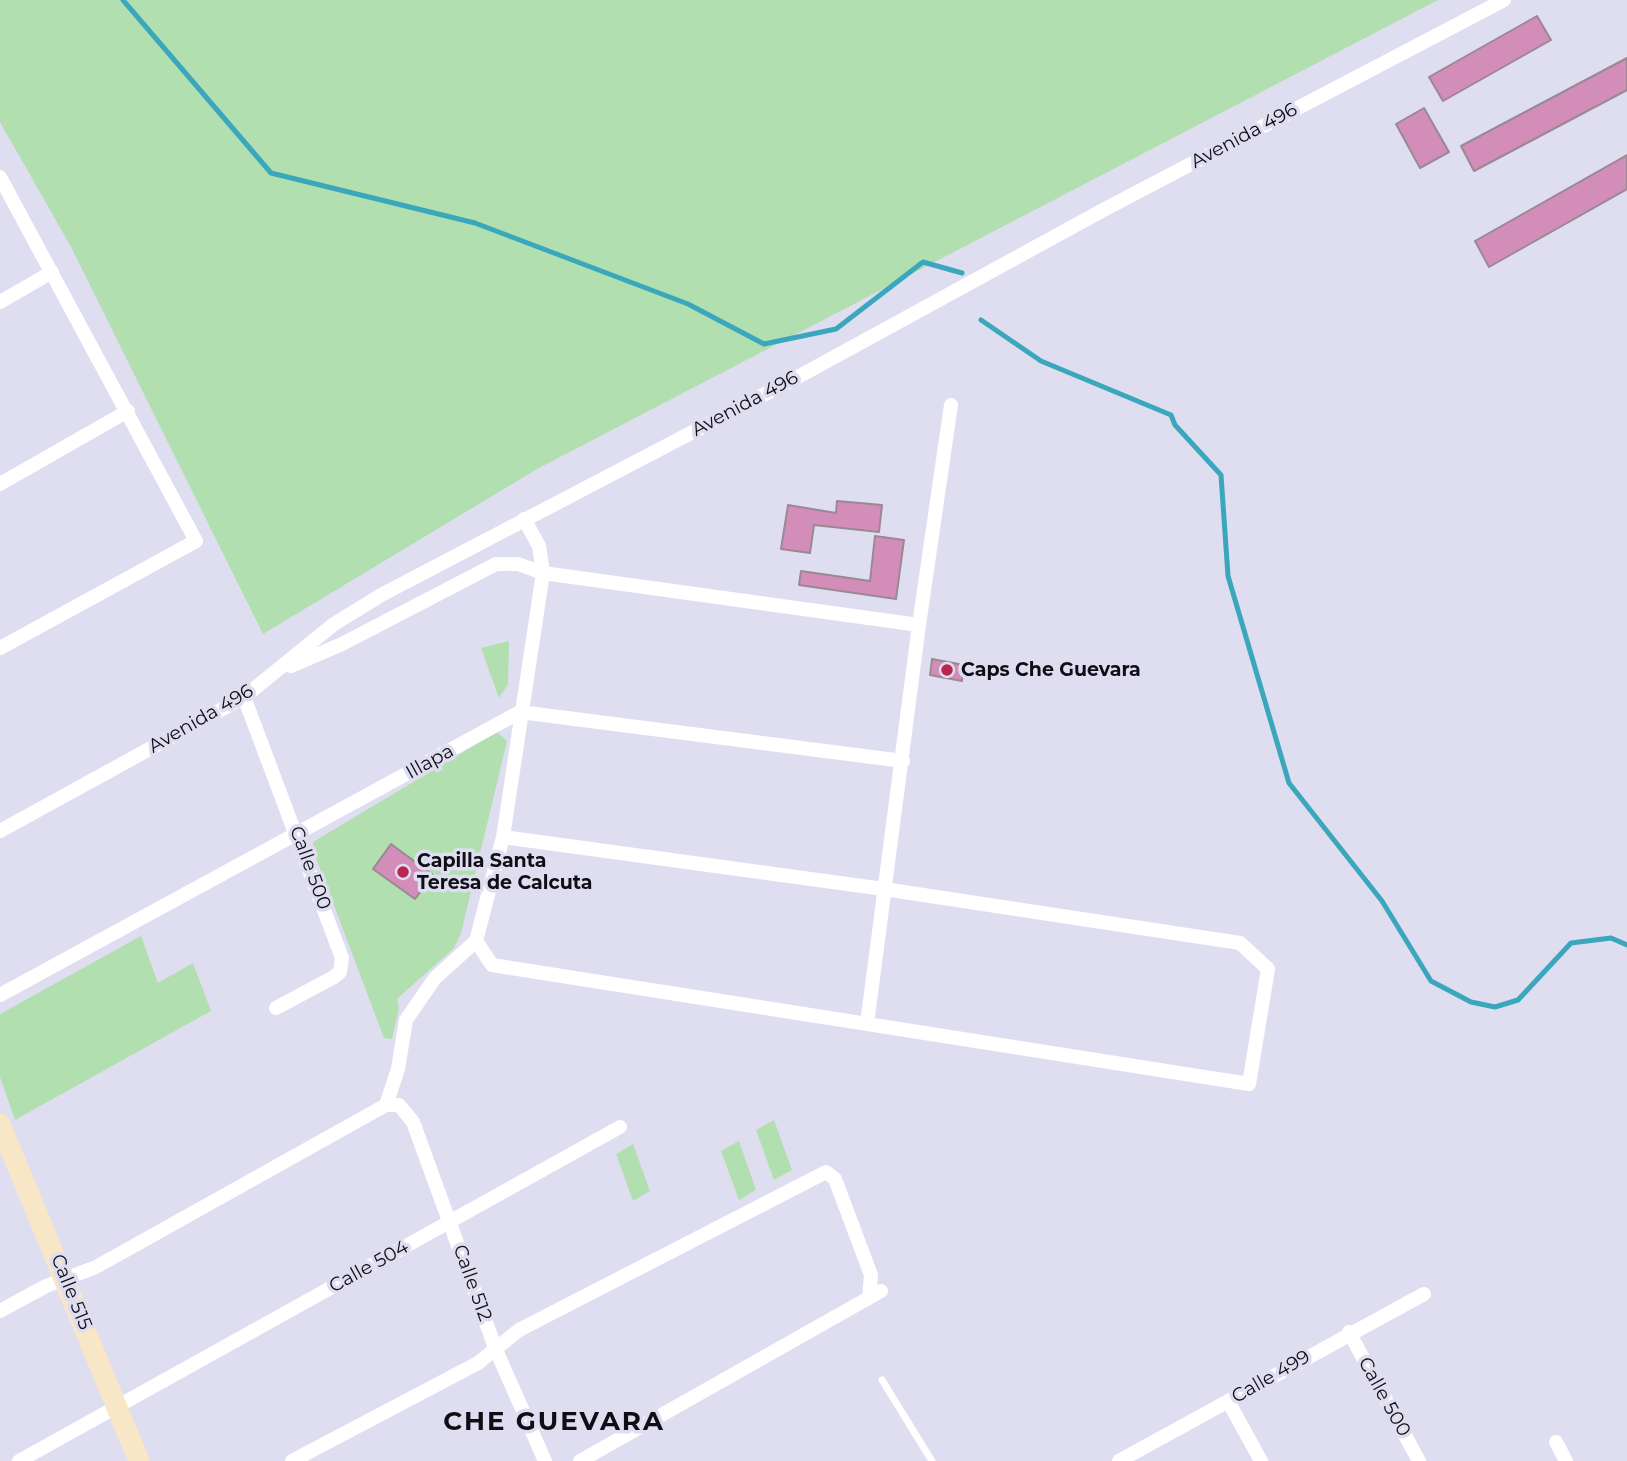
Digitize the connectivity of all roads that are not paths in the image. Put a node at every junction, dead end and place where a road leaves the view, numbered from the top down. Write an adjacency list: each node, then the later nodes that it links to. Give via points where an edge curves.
1 (1504, 0): 8 (street, Avenida 496)
2 (0, 177): 3 (street)
3 (52, 272): 4 (street); 6 (street)
4 (0, 302)
5 (951, 405): 10 (street)
6 (128, 411): 7 (street); 11 (street, via 196,541)
7 (0, 484)
8 (524, 519): 9 (street, via 539,546); 12 (street, Avenida 496, via 334,624)
9 (543, 573): 10 (street); 12 (street, via 518,564 496,564 342,644); 14 (street)
10 (919, 625): 15 (street)
11 (0, 648)
12 (274, 673): 13 (street, Avenida 496)
13 (244, 697): 16 (street, Avenida 496); 17 (street, Calle 500)
14 (520, 712): 15 (street); 17 (street, Illapa); 18 (street)
15 (903, 761): 19 (street)
16 (0, 831)
17 (298, 835): 21 (street, Illapa); 22 (street, Calle 500, via 342,958 340,972 334,977)
18 (503, 837): 19 (street); 20 (street)
19 (884, 889): 23 (street); 23 (street, via 1240,943 1268,969 1249,1084)
20 (476, 941): 23 (street, via 492,965); 24 (street, via 435,978 407,1020)
21 (0, 995)
22 (275, 1008)
23 (867, 1024)
24 (392, 1105): 27 (street, Calle 512, via 413,1122); 28 (street, via 96,1267)
25 (620, 1127): 27 (street, Calle 504)
26 (2, 1134): 28 (street, Calle 515)
27 (450, 1222): 32 (street, Calle 512); 35 (street, Calle 504)
28 (66, 1279): 30 (street); 35 (street, Calle 515)
29 (1424, 1294): 31 (street, Calle 499)
30 (0, 1311)
31 (1349, 1332): 34 (street, Calle 499); 45 (street, Calle 500)
32 (496, 1350): 37 (street, via 519,1330 826,1171 835,1179 875,1295); 40 (street); 41 (street, Calle 512)
33 (882, 1380): 42 (lane)
34 (1228, 1401): 43 (street, Calle 499); 44 (street)
35 (118, 1408): 38 (street, Calle 504); 39 (street, Calle 515)
36 (1556, 1442): 46 (street)
37 (587, 1459)
38 (19, 1461)
39 (139, 1461)
40 (292, 1461)
41 (545, 1461)
42 (932, 1461)
43 (1119, 1461)
44 (1261, 1461)
45 (1419, 1461)
46 (1566, 1461)

